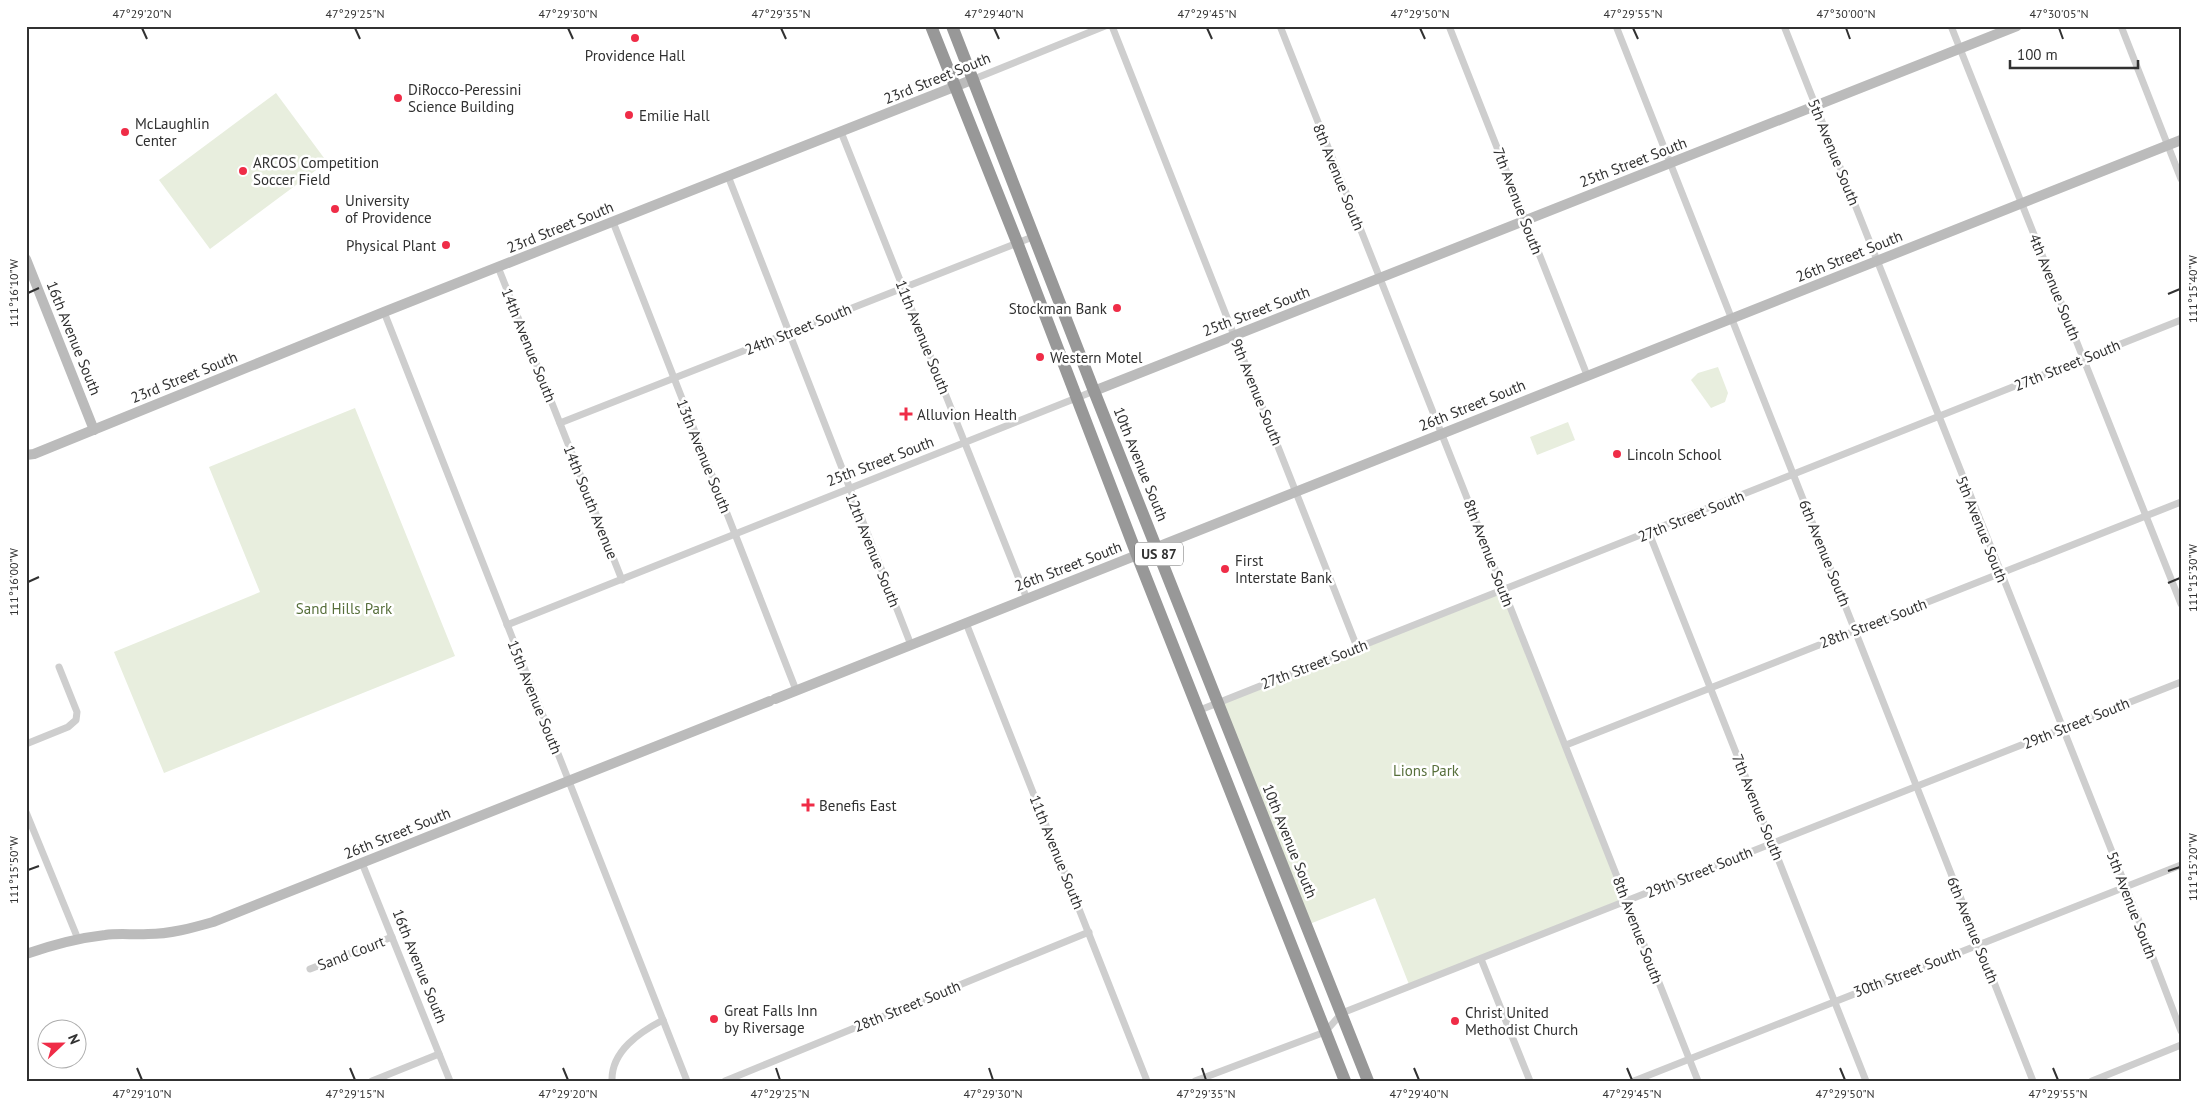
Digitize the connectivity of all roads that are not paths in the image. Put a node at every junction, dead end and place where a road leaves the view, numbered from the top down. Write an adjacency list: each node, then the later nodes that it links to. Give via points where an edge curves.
1 (931, 26): 14 (highway, US 87)
2 (952, 26): 13 (highway, 10th Avenue South / US 87)
3 (1105, 26): 13 (street, 23rd Street South)
4 (1112, 26): 36 (street, 9th Avenue South)
5 (1280, 26): 30 (street, 8th Avenue South)
6 (1449, 26): 23 (street, 7th Avenue South)
7 (1616, 26): 19 (street, 6th Avenue South)
8 (1784, 26): 15 (street, 5th Avenue South)
9 (1951, 26): 12 (street, 4th Avenue South)
10 (2017, 26): 12 (street, 25th Street South)
11 (2120, 26): 18 (street)
12 (1960, 49): 15 (street, 25th Street South); 22 (street, 4th Avenue South)
13 (974, 79): 14 (street, 23rd Street South); 25 (highway, 10th Avenue South / US 87)
14 (955, 86): 16 (street, 23rd Street South); 26 (highway, US 87)
15 (1815, 107): 19 (street, 25th Street South); 28 (street, 5th Avenue South)
16 (841, 132): 20 (street, 23rd Street South); 31 (street, 11th Avenue South)
17 (2181, 140): 18 (street, 26th Street South)
18 (2167, 145): 21 (street); 22 (street, 26th Street South)
19 (1671, 164): 23 (street, 25th Street South); 33 (street, 6th Avenue South)
20 (728, 176): 24 (street, 23rd Street South); 35 (street, 12th Avenue South)
21 (2181, 179)
22 (2022, 204): 28 (street, 26th Street South); 37 (street, 4th Avenue South)
23 (1526, 220): 30 (street, 25th Street South); 38 (street, 7th Avenue South)
24 (613, 222): 29 (street, 23rd Street South); 39 (street, 13th Avenue South)
25 (1036, 236): 26 (street, 24th Street South); 40 (highway, 10th Avenue South / US 87)
26 (1017, 242): 31 (street, 24th Street South); 41 (highway, US 87)
27 (26, 258): 44 (street, 16th Avenue South)
28 (1878, 261): 33 (street, 26th Street South); 42 (street, 5th Avenue South)
29 (498, 267): 32 (street, 23rd Street South); 43 (street, 14th Avenue South)
30 (1379, 278): 36 (street, 25th Street South); 45 (street, 8th Avenue South)
31 (904, 287): 35 (street, 24th Street South); 46 (street, 11th Avenue South)
32 (384, 312): 44 (street, 23rd Street South); 63 (street, 15th Avenue South)
33 (1731, 319): 38 (street, 26th Street South); 48 (street, 6th Avenue South)
34 (2181, 320): 37 (street, 27th Street South)
35 (789, 333): 39 (street, 24th Street South); 49 (street, 12th Avenue South)
36 (1234, 336): 40 (street, 25th Street South); 50 (street, 9th Avenue South)
37 (2084, 358): 42 (street, 27th Street South); 52 (street, 4th Avenue South)
38 (1588, 376): 45 (street, 26th Street South)
39 (673, 378): 43 (street, 24th Street South); 54 (street, 13th Avenue South)
40 (1094, 391): 41 (street, 25th Street South); 55 (highway, 10th Avenue South / US 87)
41 (1077, 399): 46 (street, 25th Street South); 56 (highway, US 87)
42 (1938, 417): 48 (street, 27th Street South); 57 (street, 5th Avenue South)
43 (560, 423): 58 (street, 14th South Avenue)
44 (94, 430): 47 (street, 23rd Street South)
45 (1441, 433): 50 (street, 26th Street South); 59 (street, 8th Avenue South)
46 (965, 444): 49 (street, 25th Street South); 60 (street, 11th Avenue South)
47 (26, 455)
48 (1794, 475): 53 (street, 27th Street South); 64 (street, 6th Avenue South)
49 (849, 489): 54 (street, 25th Street South); 65 (street, 12th Avenue South)
50 (1296, 491): 55 (street, 26th Street South); 66 (street, 9th Avenue South)
51 (2181, 502): 52 (street, 28th Street South)
52 (2146, 516): 57 (street, 28th Street South); 61 (street, 4th Avenue South)
53 (1649, 533): 59 (street, 27th Street South); 69 (street, 7th Avenue South)
54 (735, 535): 58 (street, 25th Street South); 70 (street, 13th Avenue South)
55 (1156, 548): 56 (street, 26th Street South); 71 (highway, 10th Avenue South / US 87)
56 (1137, 555): 60 (street, 26th Street South); 72 (highway, US 87)
57 (2000, 574): 64 (street, 28th Street South); 73 (street, 5th Avenue South)
58 (622, 580): 63 (street, 25th Street South)
59 (1503, 589): 66 (street, 27th Street South); 75 (street, 8th Avenue South)
60 (1027, 599): 62 (street, 26th Street South)
61 (2181, 604)
62 (966, 623): 65 (street, 26th Street South); 84 (street, 11th Avenue South)
63 (507, 625): 76 (street, 15th Avenue South)
64 (1855, 630): 69 (street, 28th Street South); 77 (street, 6th Avenue South)
65 (911, 645): 70 (street, 26th Street South)
66 (1357, 647): 71 (street, 27th Street South)
67 (59, 667): 74 (street, via 77,712 76,720 68,727)
68 (2181, 682): 73 (street, 29th Street South)
69 (1709, 688): 75 (street, 28th Street South); 79 (street, 7th Avenue South)
70 (796, 690): 76 (street, 26th Street South)
71 (1218, 702): 72 (street, 27th Street South); 92 (highway, 10th Avenue South / US 87)
72 (1200, 710): 95 (highway, US 87)
73 (2063, 728): 77 (street, 29th Street South); 82 (street, 5th Avenue South)
74 (26, 744)
75 (1566, 745): 83 (street, 8th Avenue South)
76 (568, 781): 80 (street, 26th Street South); 93 (street, 15th Avenue South)
77 (1917, 787): 79 (street, 29th Street South); 87 (street, 6th Avenue South)
78 (26, 812): 86 (street)
79 (1773, 843): 83 (street, 29th Street South); 91 (street, 7th Avenue South)
80 (362, 862): 85 (street, 16th Avenue South); 86 (street, 26th Street South, via 194,928)
81 (2181, 865): 82 (street, 30th Street South)
82 (2126, 887): 87 (street, 30th Street South); 94 (street, 5th Avenue South)
83 (1627, 901): 89 (street, 29th Street South); 98 (street, 8th Avenue South)
84 (1089, 932): 103 (street, 28th Street South); 104 (street, 11th Avenue South)
85 (392, 937): 90 (street, Sand Court); 97 (street, 16th Avenue South)
86 (78, 939): 88 (street, 26th Street South)
87 (1979, 944): 91 (street, 30th Street South); 112 (street, 6th Avenue South)
88 (26, 954)
89 (1481, 959): 92 (street, 29th Street South); 108 (street)
90 (310, 969)
91 (1834, 1001): 98 (street, 30th Street South); 111 (street, 7th Avenue South)
92 (1342, 1013): 95 (street, 29th Street South); 107 (highway, 10th Avenue South / US 87)
93 (663, 1020): 101 (street, via 641,1032 628,1044 618,1057); 102 (street, 15th Avenue South)
94 (2181, 1031)
95 (1325, 1032): 105 (street, 29th Street South); 106 (highway, US 87)
96 (2181, 1044): 113 (street)
97 (439, 1054): 99 (street); 100 (street, 16th Avenue South)
98 (1689, 1059): 109 (street, 30th Street South); 110 (street, 8th Avenue South)
99 (372, 1081)
100 (450, 1081)
101 (612, 1081)
102 (687, 1081)
103 (725, 1081)
104 (1147, 1081)
105 (1195, 1081)
106 (1345, 1081)
107 (1368, 1081)
108 (1530, 1081)
109 (1634, 1081)
110 (1698, 1081)
111 (1866, 1081)
112 (2033, 1081)
113 (2092, 1081)

